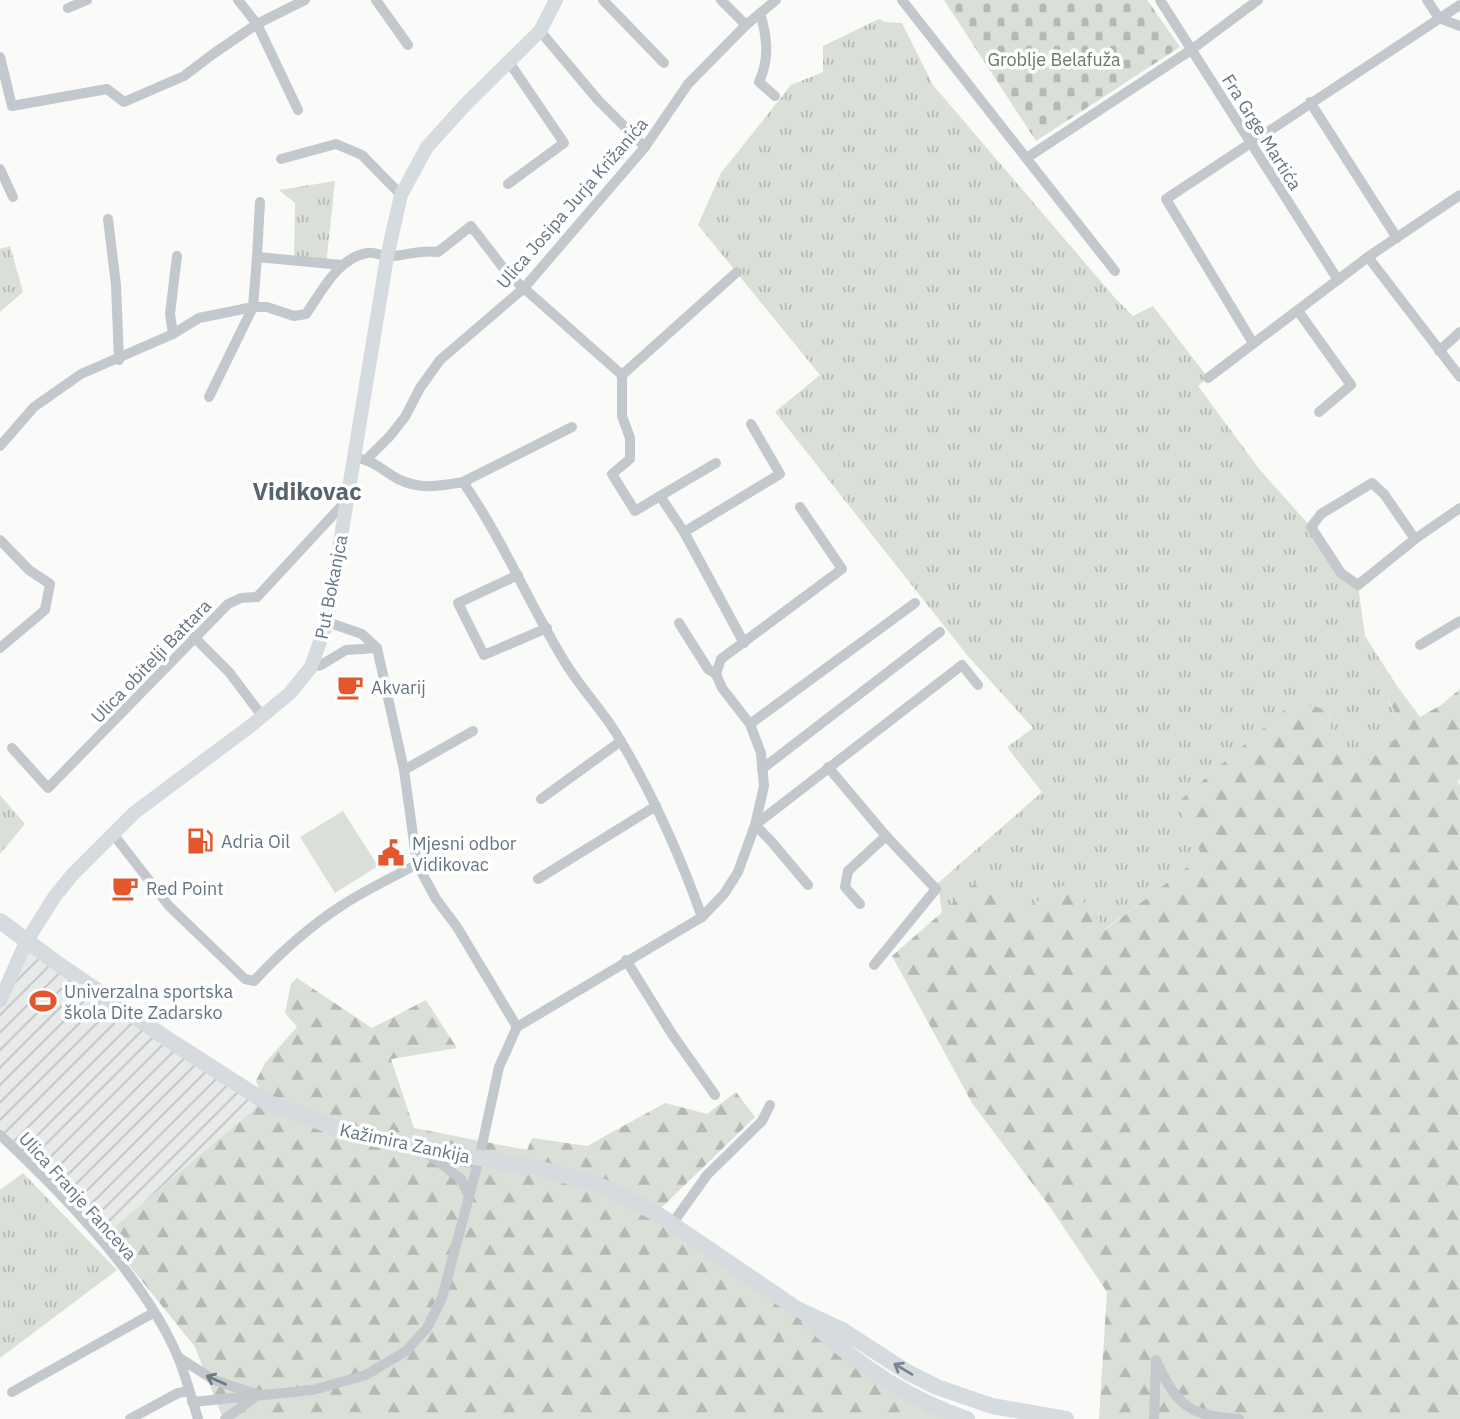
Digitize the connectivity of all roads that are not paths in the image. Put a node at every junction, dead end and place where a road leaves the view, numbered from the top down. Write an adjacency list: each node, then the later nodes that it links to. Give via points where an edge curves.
1 (87, 0): 14 (street)
2 (238, 0): 17 (street)
3 (305, 0): 17 (street)
4 (376, 0): 21 (street)
5 (556, 0): 20 (main road, Put Bokanjca)
6 (603, 0): 25 (street)
7 (721, 0): 18 (street)
8 (776, 0): 15 (street, Ulica Josipa Jurja Križanića)
9 (902, 0): 31 (street)
10 (1160, 0): 22 (street, Fra Grge Martića)
11 (1258, 0): 22 (street)
12 (1427, 0): 16 (street)
13 (1460, 5): 16 (street)
14 (68, 8)
15 (760, 13): 18 (street, Ulica Josipa Jurja Križanića); 26 (street, via 767,48 759,82)
16 (1439, 18): 19 (street); 27 (street)
17 (257, 24): 23 (street, via 184,76 124,102 107,89 12,106); 28 (street)
18 (746, 25): 30 (street, Ulica Josipa Jurja Križanića, via 688,84)
19 (1460, 26)
20 (540, 31): 24 (main road, Put Bokanjca); 30 (street)
21 (408, 45)
22 (1192, 50): 29 (street, Fra Grge Martića); 31 (street)
23 (0, 57)
24 (509, 62): 34 (street, via 564,143); 35 (main road, Put Bokanjca, via 427,147)
25 (664, 63)
26 (775, 96)
27 (1310, 102): 29 (street); 40 (street)
28 (298, 110)
29 (1249, 143): 48 (street, Fra Grge Martića); 54 (street, via 1166,199)
30 (645, 147): 49 (street, Ulica Josipa Jurja Križanića)
31 (1028, 157): 46 (street)
32 (281, 159): 35 (street, via 336,144 362,155)
33 (0, 169): 37 (street)
34 (508, 184)
35 (401, 195): 43 (main road, Put Bokanjca)
36 (1460, 195): 40 (street)
37 (13, 197)
38 (260, 202): 42 (street)
39 (108, 219): 56 (street)
40 (1397, 238): 44 (street)
41 (177, 256): 53 (street, via 170,314)
42 (257, 257): 45 (street); 50 (street)
43 (387, 257): 45 (street, via 371,252); 49 (street, via 438,252 471,226); 65 (main road, Put Bokanjca)
44 (1368, 257): 48 (street); 55 (street)
45 (342, 265): 50 (street, via 306,314 294,316)
46 (1115, 271)
47 (737, 272): 57 (street)
48 (1338, 280): 51 (street)
49 (524, 288): 57 (street); 65 (street, Ulica Josipa Jurja Križanića, via 440,360 390,436)
50 (253, 307): 53 (street, via 199,318); 60 (street)
51 (1298, 311): 54 (street); 61 (street, via 1351,386)
52 (1460, 332): 55 (street)
53 (173, 334): 56 (street)
54 (1253, 344): 59 (street)
55 (1439, 351): 58 (street)
56 (118, 360): 64 (street, via 81,374 34,407)
57 (622, 375): 68 (street, via 629,459 612,474 635,511)
58 (1460, 377)
59 (1208, 378)
60 (209, 397)
61 (1319, 412)
62 (751, 424): 72 (street, via 780,474)
63 (572, 426): 67 (street)
64 (0, 446)
65 (361, 458): 67 (street, via 399,480 427,488); 69 (main road, Put Bokanjca)
66 (716, 463): 68 (street)
67 (463, 482): 75 (street)
68 (660, 496): 72 (street)
69 (347, 500): 78 (main road, Put Bokanjca); 82 (street, Ulica obitelji Battara, via 257,597 228,604)
70 (800, 507): 83 (street, via 842,569)
71 (1460, 509): 73 (street)
72 (684, 532): 83 (street)
73 (1415, 539): 73 (street, via 1358,585 1341,573 1311,527 1321,514 1372,483)
74 (0, 540): 85 (street, via 50,584 45,610)
75 (518, 575): 80 (street); 80 (street, via 458,603 484,655)
76 (915, 603): 91 (street)
77 (1460, 621): 84 (street)
78 (327, 622): 86 (street, via 362,634); 87 (main road, Put Bokanjca)
79 (679, 623): 88 (street, via 708,669)
80 (547, 628): 93 (street, via 566,664)
81 (940, 632): 96 (street)
82 (194, 637): 90 (street, via 229,672); 94 (street, Ulica obitelji Battara, via 48,788)
83 (744, 643): 88 (street, via 721,659)
84 (1420, 645)
85 (0, 648)
86 (377, 648): 87 (street, via 346,650); 97 (street)
87 (311, 667): 90 (main road, Put Bokanjca, via 290,693)
88 (716, 674): 91 (street)
89 (978, 685): 95 (street, via 962,665)
90 (262, 716): 101 (main road, Put Bokanjca)
91 (750, 724): 96 (street)
92 (473, 731): 97 (street)
93 (621, 741): 98 (street); 99 (street)
94 (12, 748)
95 (828, 767): 100 (street); 102 (street)
96 (762, 769): 100 (street, via 764,786)
97 (404, 770): 103 (street)
98 (541, 799)
99 (656, 806): 104 (street); 107 (street)
100 (755, 825): 105 (street); 107 (street, via 738,872)
101 (113, 834): 103 (street, via 169,906 245,979 254,981 318,922); 109 (main road, Put Bokanjca, via 55,896)
102 (886, 836): 106 (street, via 848,871 845,887); 111 (street, via 936,888)
103 (417, 864): 113 (street)
104 (538, 879)
105 (808, 886)
106 (860, 904)
107 (702, 917): 110 (street)
108 (0, 921): 109 (main road, Kažimira Zankija)
109 (26, 942): 112 (main road, Put Bokanjca); 117 (main road, Kažimira Zankija, via 264,1101 358,1136)
110 (626, 960): 113 (street); 114 (street)
111 (874, 965)
112 (0, 1001)
113 (517, 1027): 118 (street, via 499,1067)
114 (715, 1095)
115 (770, 1105): 120 (street, via 762,1121 707,1175)
116 (0, 1135): 122 (street, Ulica Franje Fanceva, via 119,1261)
117 (423, 1150): 118 (main road, Kažimira Zankija); 119 (street, via 461,1179)
118 (479, 1159): 119 (street); 120 (main road, Kažimira Zankija, via 597,1184)
119 (469, 1197): 125 (street, via 442,1298 427,1328 406,1351 366,1375 313,1390)
120 (672, 1224): 121 (main road, Kažimira Zankija)
121 (797, 1308): 130 (main road, Kažimira Zankija, via 864,1365); 131 (main road, Kažimira Zankija, one-way to 121, via 992,1406 937,1387)
122 (153, 1313): 123 (street, Ulica Franje Fanceva); 124 (street)
123 (178, 1357): 125 (street, one-way to 123, via 214,1380); 126 (street, Ulica Franje Fanceva)
124 (12, 1392)
125 (258, 1394): 126 (street); 129 (street)
126 (191, 1396): 127 (street, via 178,1394); 128 (street, Ulica Franje Fanceva)
127 (130, 1419)
128 (198, 1419)
129 (225, 1419)
130 (967, 1419)
131 (1066, 1419)
132 (1154, 1419): 133 (street, via 1156,1360 1169,1387 1191,1410)
133 (1239, 1419)

